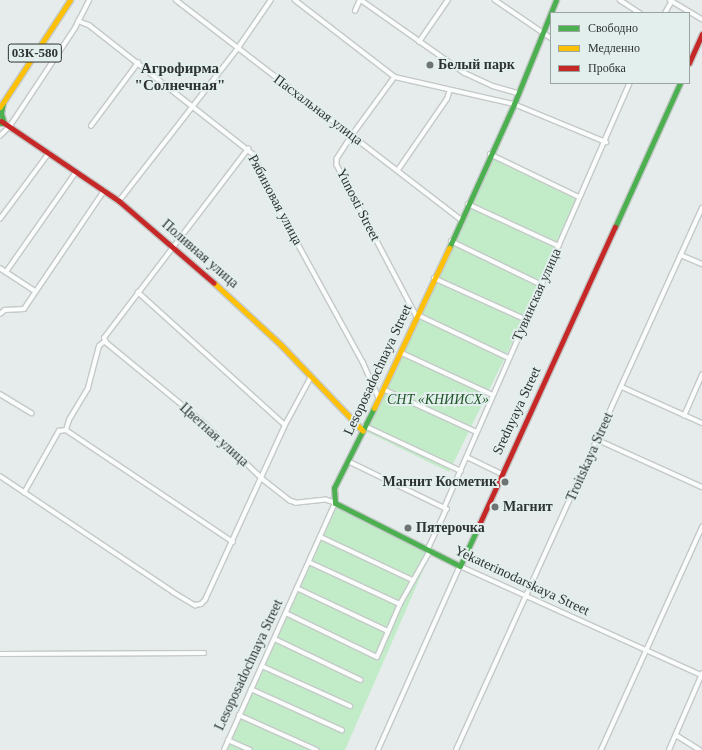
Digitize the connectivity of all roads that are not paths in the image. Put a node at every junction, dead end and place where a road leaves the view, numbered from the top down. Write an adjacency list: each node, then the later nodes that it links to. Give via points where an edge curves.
1 (66, 0): 34 (main road, 03К-580)
2 (70, 0): 34 (main road, 03К-580)
3 (89, 0): 21 (street)
4 (176, 0): 26 (street, Пасхальная улица)
5 (271, 0): 26 (street)
6 (295, 0): 29 (street)
7 (361, 0): 13 (street); 25 (street)
8 (448, 0): 25 (street)
9 (495, 0): 22 (street)
10 (556, 0): 14 (main road, Lesoposadochnaya Street)
11 (620, 0): 15 (street)
12 (671, 1): 16 (street); 18 (street)
13 (355, 11)
14 (551, 12)
15 (638, 12)
16 (666, 12)
17 (690, 12): 20 (street)
18 (690, 12)
19 (550, 15): 22 (main road, Lesoposadochnaya Street)
20 (702, 19)
21 (78, 21): 28 (street, Рябиновая улица, via 89,25); 38 (street)
22 (542, 34): 24 (street); 33 (main road, Lesoposadochnaya Street)
23 (702, 34): 27 (main road)
24 (550, 38)
25 (419, 42): 33 (street, via 465,73 493,86)
26 (238, 48): 35 (street); 41 (street, Пасхальная улица)
27 (690, 61)
28 (138, 64): 35 (street, Рябиновая улица); 39 (street)
29 (395, 77): 32 (street); 41 (street, Yunosti Street)
30 (630, 84): 42 (street, Тувинская улица)
31 (680, 84): 90 (main road, Srednyaya Street)
32 (450, 90): 36 (street); 46 (street, via 447,99)
33 (518, 93): 36 (main road, Lesoposadochnaya Street)
34 (1, 103): 37 (main road)
35 (192, 104): 43 (street, Рябиновая улица); 50 (street)
36 (514, 104): 42 (street); 45 (main road, Lesoposadochnaya Street)
37 (1, 122): 38 (main road, Поливная улица)
38 (10, 126): 40 (street); 44 (main road, Поливная улица)
39 (91, 126)
40 (0, 136)
41 (352, 136): 46 (street, Пасхальная улица); 67 (street, Yunosti Street, via 337,159 337,165)
42 (606, 142): 49 (street, Тувинская улица)
43 (248, 149): 56 (street); 78 (street, Рябиновая улица, via 254,155 275,202 363,362)
44 (49, 153): 47 (main road, Поливная улица); 53 (street)
45 (490, 154): 49 (street); 51 (main road, Lesoposadochnaya Street)
46 (398, 170): 54 (street, Пасхальная улица)
47 (76, 172): 48 (main road, Поливная улица); 61 (street)
48 (104, 191): 50 (main road, Поливная улица); 64 (street)
49 (579, 198): 57 (street, Тувинская улица)
50 (119, 201): 56 (main road, Поливная улица)
51 (468, 204): 54 (main road, Lesoposadochnaya Street); 57 (street)
52 (702, 208): 58 (street, Troitskaya Street)
53 (0, 219)
54 (460, 219): 55 (main road, Lesoposadochnaya Street)
55 (451, 241): 62 (main road, Lesoposadochnaya Street); 63 (street)
56 (174, 245): 65 (street); 73 (main road, Поливная улица, via 246,311)
57 (559, 246): 63 (street, Тувинская улица)
58 (681, 256): 59 (street); 74 (street, Troitskaya Street)
59 (702, 264)
60 (0, 268): 61 (street)
61 (6, 272): 64 (street)
62 (434, 278): 67 (main road, Lesoposadochnaya Street); 68 (street)
63 (542, 285): 68 (street, Тувинская улица)
64 (35, 291): 66 (street, via 24,309 5,310)
65 (138, 292): 69 (street); 82 (street)
66 (0, 314)
67 (417, 316): 70 (main road, Lesoposadochnaya Street); 71 (street)
68 (525, 319): 71 (street, Тувинская улица)
69 (104, 340): 84 (street, via 99,346 88,388 68,420); 92 (street, Цветная улица, via 201,421)
70 (402, 353): 75 (main road, Lesoposadochnaya Street); 77 (street)
71 (509, 358): 77 (street, Тувинская улица)
72 (702, 375): 80 (street)
73 (312, 377): 82 (street); 83 (main road, Поливная улица)
74 (622, 387): 80 (street); 86 (street, Troitskaya Street)
75 (383, 389): 78 (main road, Lesoposadochnaya Street); 85 (street)
76 (0, 394): 79 (street)
77 (493, 396): 85 (street, Тувинская улица)
78 (379, 398): 83 (main road, Lesoposadochnaya Street)
79 (32, 412)
80 (684, 416): 81 (street)
81 (702, 423)
82 (286, 425): 92 (street)
83 (364, 428): 88 (main road, Lesoposadochnaya Street); 89 (street)
84 (66, 430): 94 (street, via 60,431); 99 (street)
85 (477, 432): 87 (street, Тувинская улица)
86 (598, 440): 93 (street); 105 (street, Troitskaya Street)
87 (467, 457): 89 (street, Тувинская улица); 90 (street)
88 (348, 461): 95 (main road, Lesoposadochnaya Street, via 334,488); 96 (street)
89 (461, 471): 96 (street, Тувинская улица)
90 (502, 474): 102 (main road, Srednyaya Street)
91 (0, 476): 94 (street)
92 (262, 479): 95 (street, Цветная улица, via 296,503 326,500); 99 (street)
93 (702, 487)
94 (24, 493): 99 (street, via 195,605 205,600)
95 (335, 503): 98 (street, Lesoposadochnaya Street); 100 (main road, Yekaterinodarskaya Street)
96 (446, 508): 100 (street, Тувинская улица)
97 (702, 527): 110 (street)
98 (321, 537): 101 (street, Lesoposadochnaya Street); 103 (street)
99 (232, 542)
100 (429, 550): 102 (main road, Yekaterinodarskaya Street); 103 (street, Тувинская улица)
101 (309, 562): 104 (street, Lesoposadochnaya Street); 106 (street)
102 (460, 566): 105 (street, Yekaterinodarskaya Street); 125 (street, Srednyaya Street)
103 (413, 580): 106 (street, Тувинская улица)
104 (297, 588): 107 (street, Lesoposadochnaya Street); 108 (street)
105 (528, 597): 110 (street, Yekaterinodarskaya Street); 126 (street, Troitskaya Street)
106 (400, 604): 108 (street, Тувинская улица)
107 (286, 613): 108 (street, Тувинская улица, via 377,656); 109 (street, Lesoposadochnaya Street)
108 (388, 631)
109 (275, 639): 113 (street, Lesoposadochnaya Street); 115 (street)
110 (648, 651): 114 (street, Yekaterinodarskaya Street); 127 (street, via 617,711)
111 (204, 653): 112 (street)
112 (0, 654)
113 (262, 666): 116 (street, Lesoposadochnaya Street); 117 (street)
114 (702, 674): 120 (street)
115 (362, 680)
116 (250, 689): 118 (street, Lesoposadochnaya Street); 119 (street)
117 (350, 706)
118 (239, 714): 121 (street, Lesoposadochnaya Street); 124 (street)
119 (342, 730)
120 (676, 735): 128 (street); 129 (street)
121 (228, 740): 122 (street, Lesoposadochnaya Street); 123 (street)
122 (224, 750)
123 (250, 750)
124 (317, 750)
125 (378, 750)
126 (456, 750)
127 (601, 750)
128 (669, 750)
129 (700, 750)

